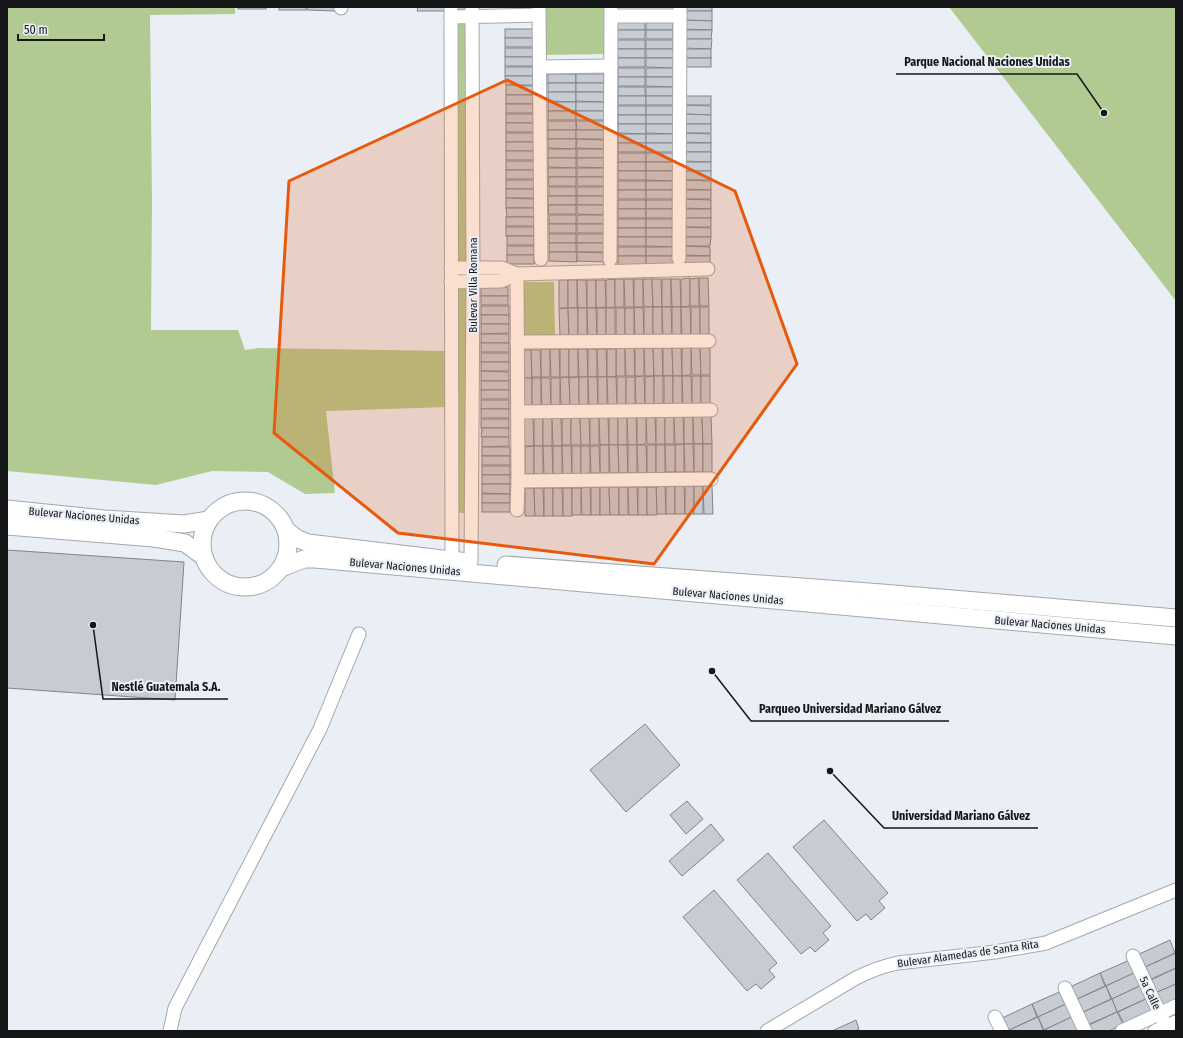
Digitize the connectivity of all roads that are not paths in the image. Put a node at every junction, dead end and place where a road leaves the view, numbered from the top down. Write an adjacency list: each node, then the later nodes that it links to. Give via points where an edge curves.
1 (539, 11): 4 (street); 7 (street)
2 (680, 11): 5 (street); 9 (street)
3 (451, 12): 4 (street); 12 (street, Bulevar Villa Romana)
4 (472, 12): 11 (street, Bulevar Villa Romana)
5 (611, 12): 6 (street)
6 (611, 66): 7 (street); 10 (street)
7 (540, 67): 8 (street)
8 (541, 258)
9 (679, 259)
10 (610, 260)
11 (473, 267): 12 (street); 14 (street, via 502,268); 16 (street, Bulevar Villa Romana)
12 (451, 268): 15 (street, Bulevar Villa Romana)
13 (708, 269): 14 (street)
14 (517, 274): 16 (street, via 501,281); 18 (street)
15 (451, 282): 16 (street); 29 (street, Bulevar Villa Romana)
16 (473, 282): 30 (street, Bulevar Villa Romana)
17 (709, 341): 18 (street)
18 (517, 342): 20 (street)
19 (712, 410): 20 (street)
20 (518, 412): 22 (street)
21 (711, 479): 22 (street)
22 (518, 481): 24 (street)
23 (7, 509): 25 (main road, Bulevar Naciones Unidas, via 184,524)
24 (517, 510)
25 (209, 520): 27 (main road, via 215,512 231,502 251,500 269,507 276,513); 28 (main road, via 202,538)
26 (7, 526): 28 (main road, Bulevar Naciones Unidas, via 154,538 185,543)
27 (286, 530): 29 (main road, Bulevar Naciones Unidas, via 308,543); 31 (main road, via 288,550)
28 (204, 557): 31 (main road, via 216,576 229,584 243,587 265,583)
29 (452, 560): 30 (main road, Bulevar Naciones Unidas)
30 (472, 562): 32 (main road, Bulevar Naciones Unidas)
31 (281, 568): 34 (main road, Bulevar Naciones Unidas, via 304,559 315,559)
32 (1176, 618)
33 (359, 634): 42 (street, via 320,729 175,1008)
34 (1176, 636)
35 (1176, 890): 43 (street, Bulevar Alamedas de Santa Rita, via 1046,943 1014,950 882,966 856,978)
36 (1133, 956): 39 (street, 5a Calle)
37 (1065, 988): 45 (street)
38 (1176, 1006): 39 (street)
39 (1160, 1013): 41 (street, 5a Calle); 46 (street)
40 (995, 1017): 44 (street)
41 (1166, 1027)
42 (170, 1031)
43 (768, 1031)
44 (1002, 1031)
45 (1085, 1031)
46 (1122, 1031)

